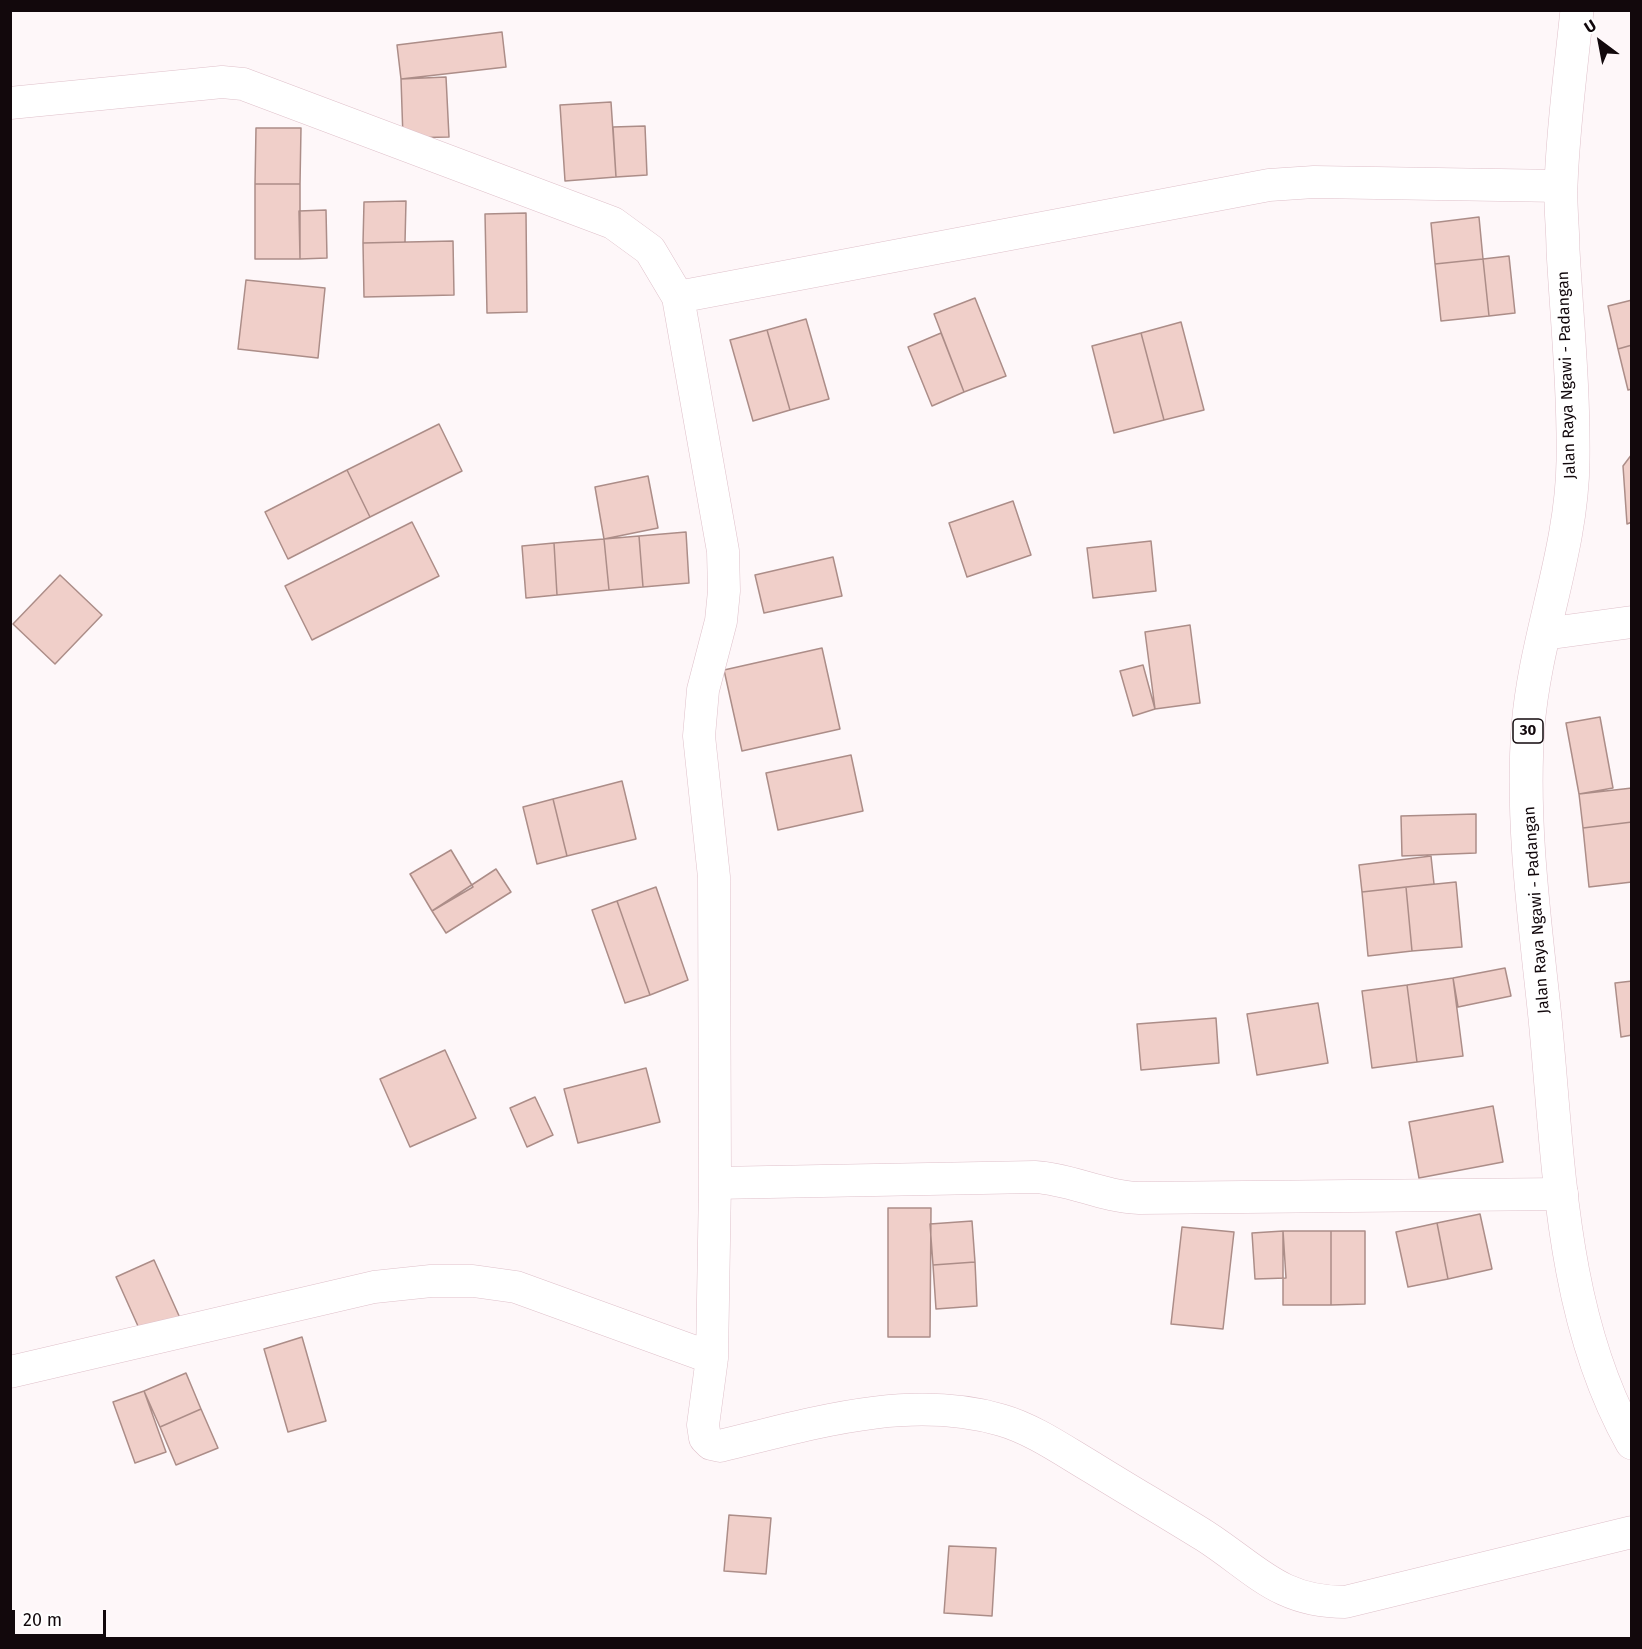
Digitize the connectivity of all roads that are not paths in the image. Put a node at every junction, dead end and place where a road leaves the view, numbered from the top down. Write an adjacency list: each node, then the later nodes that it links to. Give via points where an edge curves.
1 (1577, 10): 3 (highway, Jalan Raya Ngawi - Padangan / 30)
2 (10, 103): 4 (street, via 222,82 243,84 613,223 650,250)
3 (1561, 186): 4 (street, via 1314,182 1269,185); 6 (highway, Jalan Raya Ngawi - Padangan / 30, via 1573,462 1563,545)
4 (678, 297): 7 (street, via 723,551 722,621 703,690 699,736 714,877)
5 (1632, 622): 6 (street)
6 (1544, 634): 8 (highway, Jalan Raya Ngawi - Padangan / 30, via 1528,728 1528,791 1532,890)
7 (715, 1183): 8 (street, via 1035,1177 1066,1181 1108,1195 1139,1198); 9 (street)
8 (1562, 1194): 11 (highway, Jalan Raya Ngawi - Padangan / 30, via 1586,1337 1604,1388)
9 (712, 1358): 10 (street, via 516,1287 431,1281 374,1287); 12 (street, via 703,1425 705,1438 711,1444 720,1446 814,1423 890,1410 950,1410 1002,1420 1058,1447 1186,1525 1276,1586 1318,1602 1345,1602)
10 (10, 1372)
11 (1632, 1443)
12 (1632, 1532)

